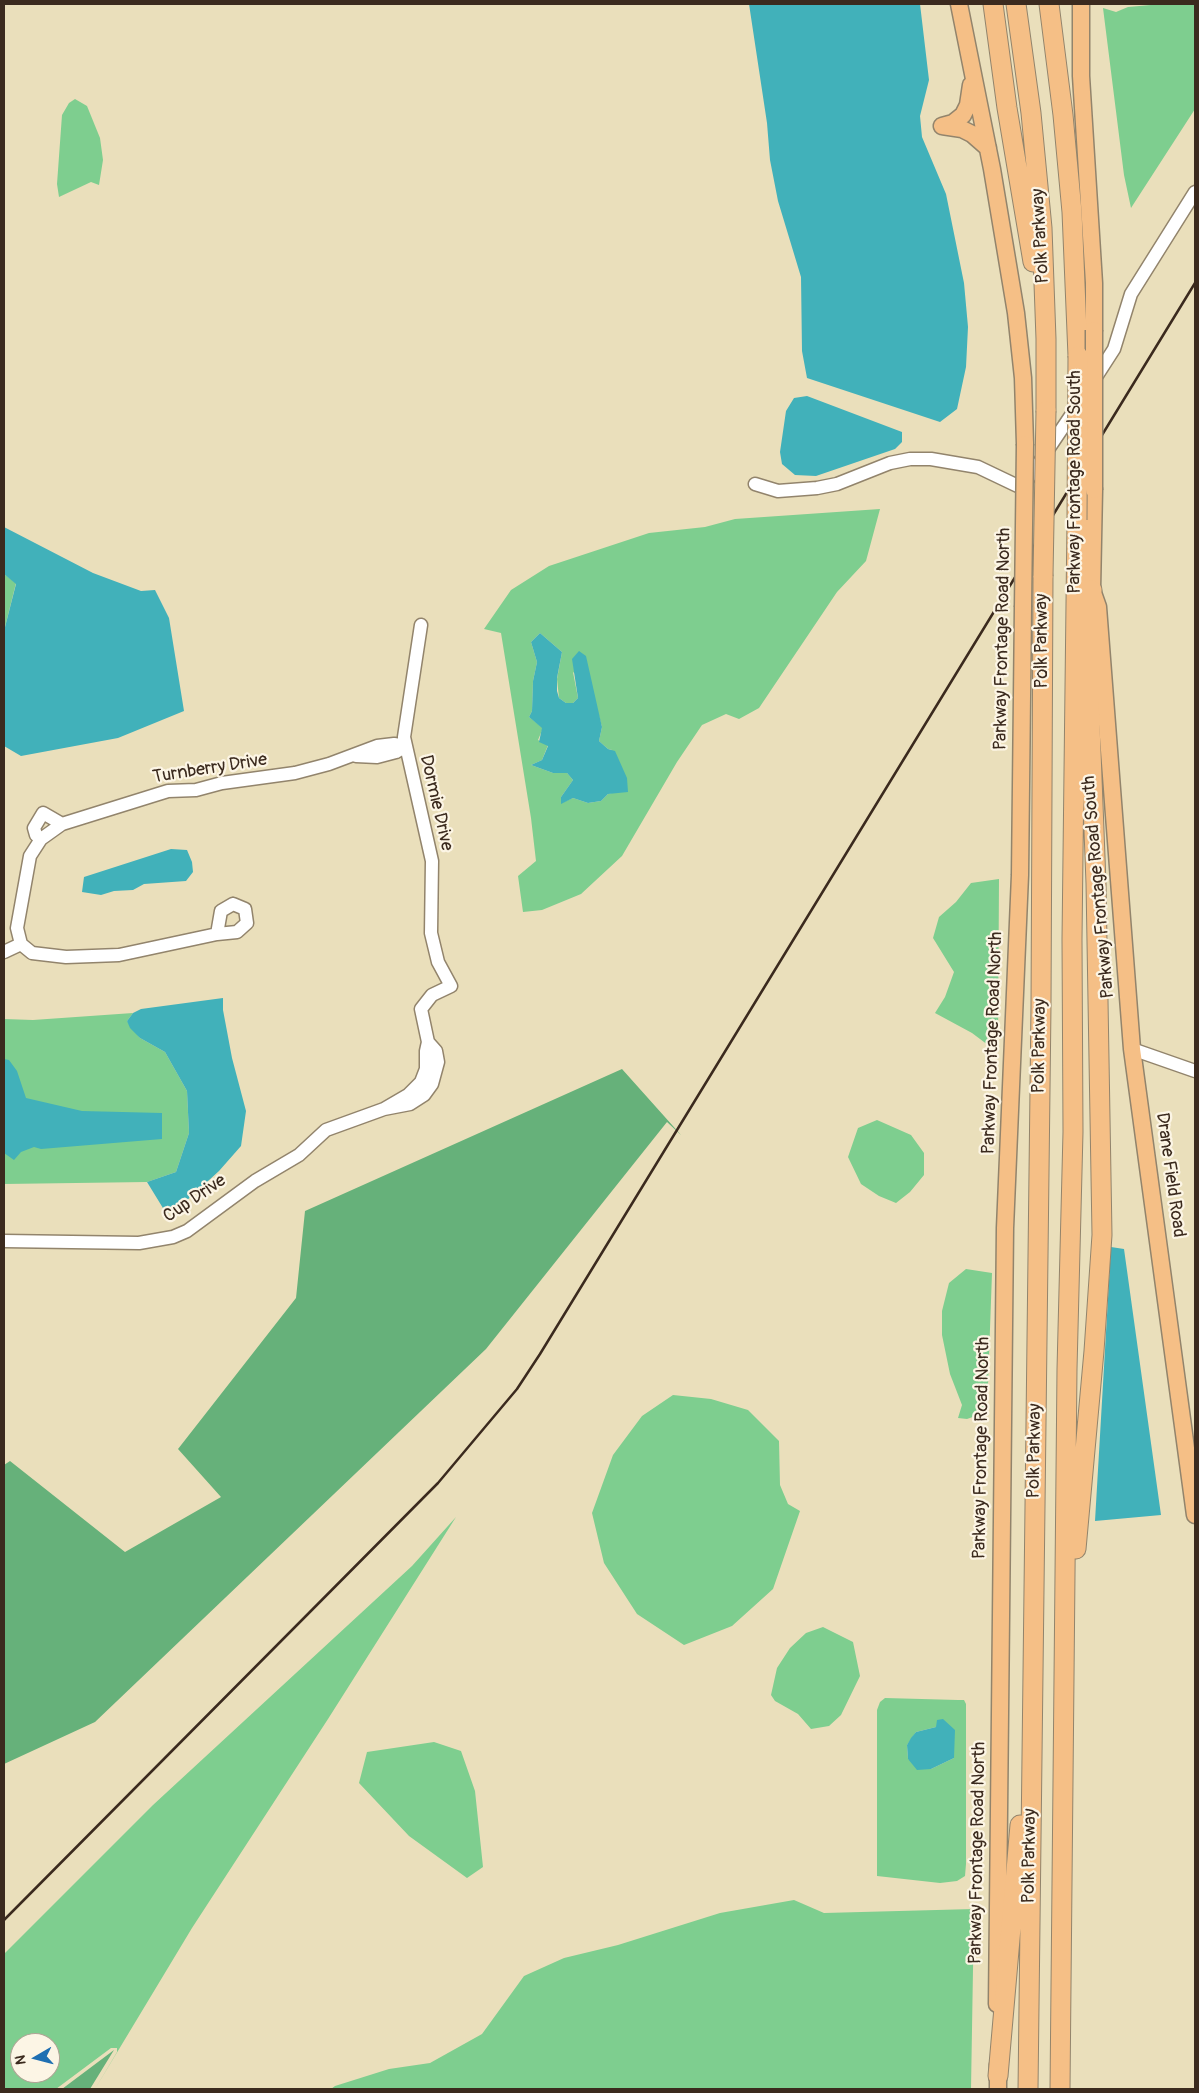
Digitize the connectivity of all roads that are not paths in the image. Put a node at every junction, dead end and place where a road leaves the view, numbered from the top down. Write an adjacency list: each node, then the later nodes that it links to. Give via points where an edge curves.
1 (959, 4): 6 (main road, Parkway Frontage Road North)
2 (994, 4): 9 (highway)
3 (1016, 4): 9 (highway, Polk Parkway, via 1038,177)
4 (1049, 4): 25 (highway, Polk Parkway, bridge, via 1064,115 1072,212 1078,356 1073,1132)
5 (1081, 4): 11 (main road, Parkway Frontage Road South, bridge, via 1081,76 1094,283)
6 (972, 72): 7 (main road, Parkway Frontage Road North); 7 (main road, via 964,113 953,123 942,126 972,134)
7 (988, 148): 28 (main road, Parkway Frontage Road North, bridge, via 1016,313 1023,378 1025,444 1021,824 1003,1362 996,1957)
8 (1195, 192): 10 (street, via 1131,294 1114,350 1022,488 978,467 931,459 890,463 837,484 817,488 778,491)
9 (1046, 358): 26 (highway, Polk Parkway, bridge)
10 (755, 484)
11 (1092, 590): 19 (main road, Parkway Frontage Road South, via 1098,607); 25 (highway, via 1089,600 1089,699 1096,883 1102,1235)
12 (422, 625): 13 (street, Dormie Drive, via 405,720)
13 (406, 746): 14 (street, Turnberry Drive, via 376,746 295,773 196,790 168,791); 21 (street, Dormie Drive, via 432,861 431,933 438,962 451,986 432,995 421,1008 428,1042 437,1057 437,1072)
14 (62, 824): 15 (street, Turnberry Drive); 15 (street, via 44,813 34,828)
15 (41, 839): 17 (street, Turnberry Drive, via 28,865 18,928)
16 (217, 934): 17 (street, via 145,951 95,957 39,955)
17 (21, 944): 18 (street)
18 (4, 952)
19 (1132, 1049): 20 (street); 23 (main road, Drane Field Road)
20 (1194, 1067)
21 (428, 1078): 22 (street, Cup Drive, via 384,1109 326,1130 299,1155 255,1180 173,1237 139,1243)
22 (4, 1241)
23 (1190, 1442): 24 (main road, Drane Field Road)
24 (1195, 1515)
25 (1064, 1680): 27 (highway, Polk Parkway)
26 (1032, 1687): 28 (highway); 29 (highway, Polk Parkway)
27 (1061, 1989): 30 (highway, Polk Parkway); 31 (highway)
28 (998, 2083)
29 (1028, 2089)
30 (1060, 2089)
31 (1070, 2089)

